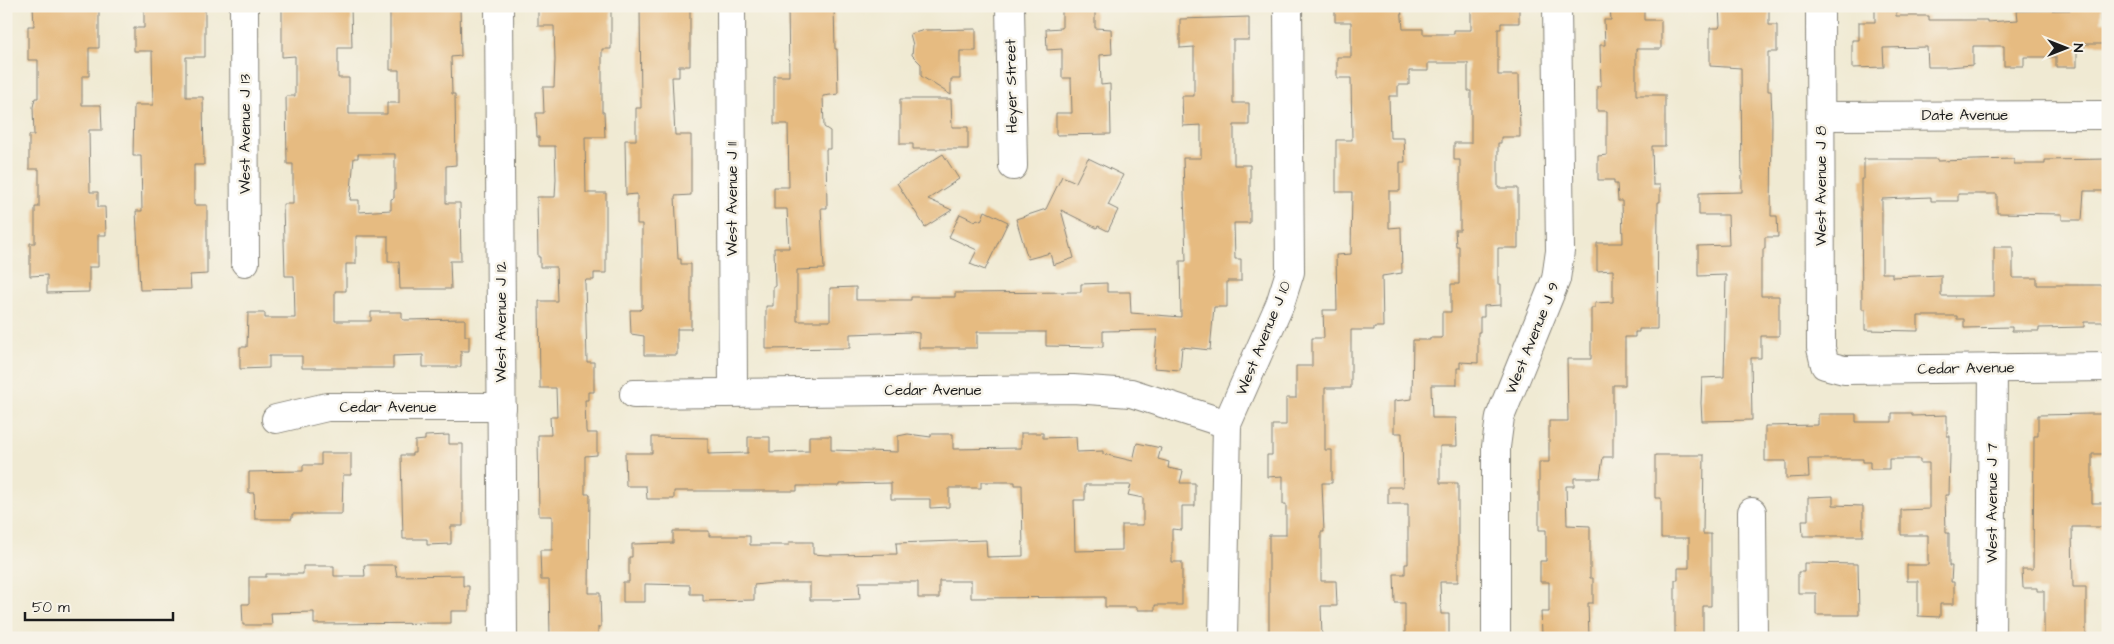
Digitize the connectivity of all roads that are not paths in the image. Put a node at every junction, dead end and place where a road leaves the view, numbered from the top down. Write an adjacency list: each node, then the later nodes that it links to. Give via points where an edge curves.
1 (244, 6): 11 (street, West Avenue J 13)
2 (498, 6): 17 (street, West Avenue J 12)
3 (731, 6): 15 (street, West Avenue J 11)
4 (1010, 6): 10 (street, Heyer Street)
5 (1288, 6): 19 (street, West Avenue J 10, via 1290,272 1280,304)
6 (1557, 6): 23 (street, West Avenue J 9, via 1560,251 1556,279 1500,417 1496,447)
7 (1820, 6): 9 (street, West Avenue J 8)
8 (2108, 115): 9 (street, Date Avenue)
9 (1821, 116): 12 (street, West Avenue J 8, via 1821,348)
10 (1013, 166)
11 (245, 262)
12 (1825, 365): 14 (street, Cedar Avenue, via 1844,370)
13 (2108, 367): 14 (street, Cedar Avenue)
14 (1993, 368): 25 (street, West Avenue J 7)
15 (733, 392): 16 (street, Cedar Avenue); 19 (street, Cedar Avenue, via 1073,390 1131,393)
16 (634, 394)
17 (502, 407): 18 (street, Cedar Avenue, via 327,407); 21 (street, West Avenue J 12)
18 (276, 419)
19 (1227, 424): 22 (street, West Avenue J 10)
20 (1752, 512): 24 (street)
21 (503, 638)
22 (1223, 638)
23 (1496, 638)
24 (1753, 638)
25 (1991, 638)

